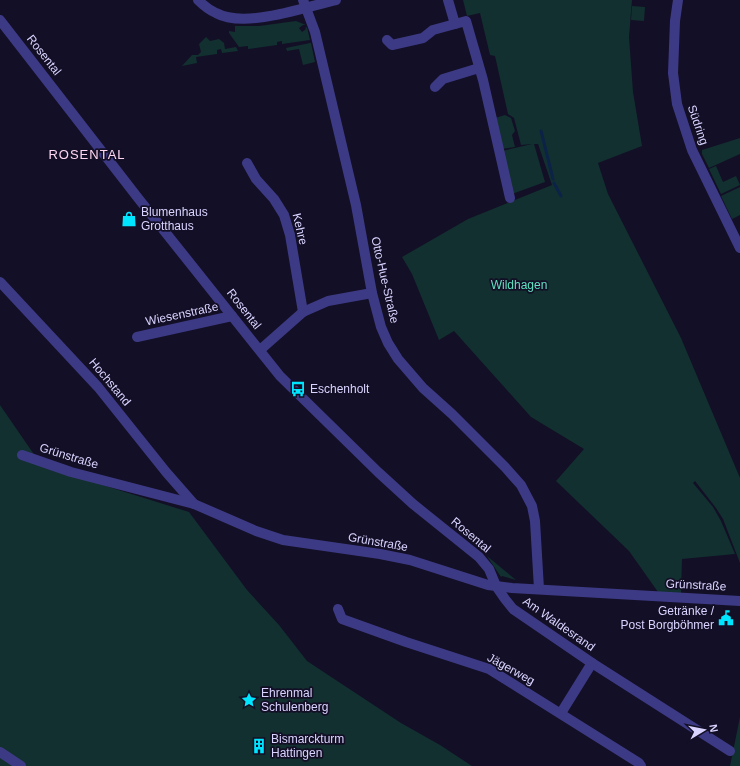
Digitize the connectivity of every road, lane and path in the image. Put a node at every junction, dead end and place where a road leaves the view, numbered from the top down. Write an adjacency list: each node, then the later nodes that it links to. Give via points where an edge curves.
1 (198, 0): 5 (street, via 216,14 242,18 271,16)
2 (336, 0): 5 (street)
3 (448, 0): 7 (street)
4 (678, 0): 13 (street, Südring, via 673,73 677,104 692,150)
5 (304, 4): 15 (street, Otto-Hue-Straße, via 315,32 356,204)
6 (0, 20): 17 (street, Rosental)
7 (454, 24): 8 (street, via 433,30 421,39 392,45); 9 (street, via 466,21)
8 (387, 40)
9 (479, 68): 10 (street, via 443,79); 12 (street)
10 (435, 87)
11 (247, 163): 16 (street, Kehre, via 284,215 290,235)
12 (510, 198)
13 (740, 248)
14 (0, 282): 21 (street, Hochstand, via 98,387)
15 (372, 292): 16 (street, via 328,301); 23 (street, Otto-Hue-Straße, via 381,327 398,359 423,388 506,467 521,485 532,506 535,521)
16 (303, 312): 19 (street)
17 (232, 316): 18 (street, Wiesenstraße); 19 (street, Rosental)
18 (137, 336)
19 (260, 350): 22 (street, Rosental, via 280,376 378,472 479,557 489,569)
20 (22, 455): 21 (street, Grünstraße, via 71,472)
21 (194, 504): 22 (street, Grünstraße, via 283,540 410,560)
22 (496, 586): 23 (street, Grünstraße); 26 (street, Am Waldesrand, via 514,609)
23 (539, 588): 24 (street, Grünstraße)
24 (740, 601)
25 (338, 609): 27 (street, Jägerweg, via 342,619 489,669)
26 (592, 663): 27 (street, Am Waldesrand); 28 (street, Am Waldesrand)
27 (561, 713): 31 (street, Jägerweg, via 639,762)
28 (730, 751)
29 (0, 752): 30 (street)
30 (21, 766)
31 (641, 766)

